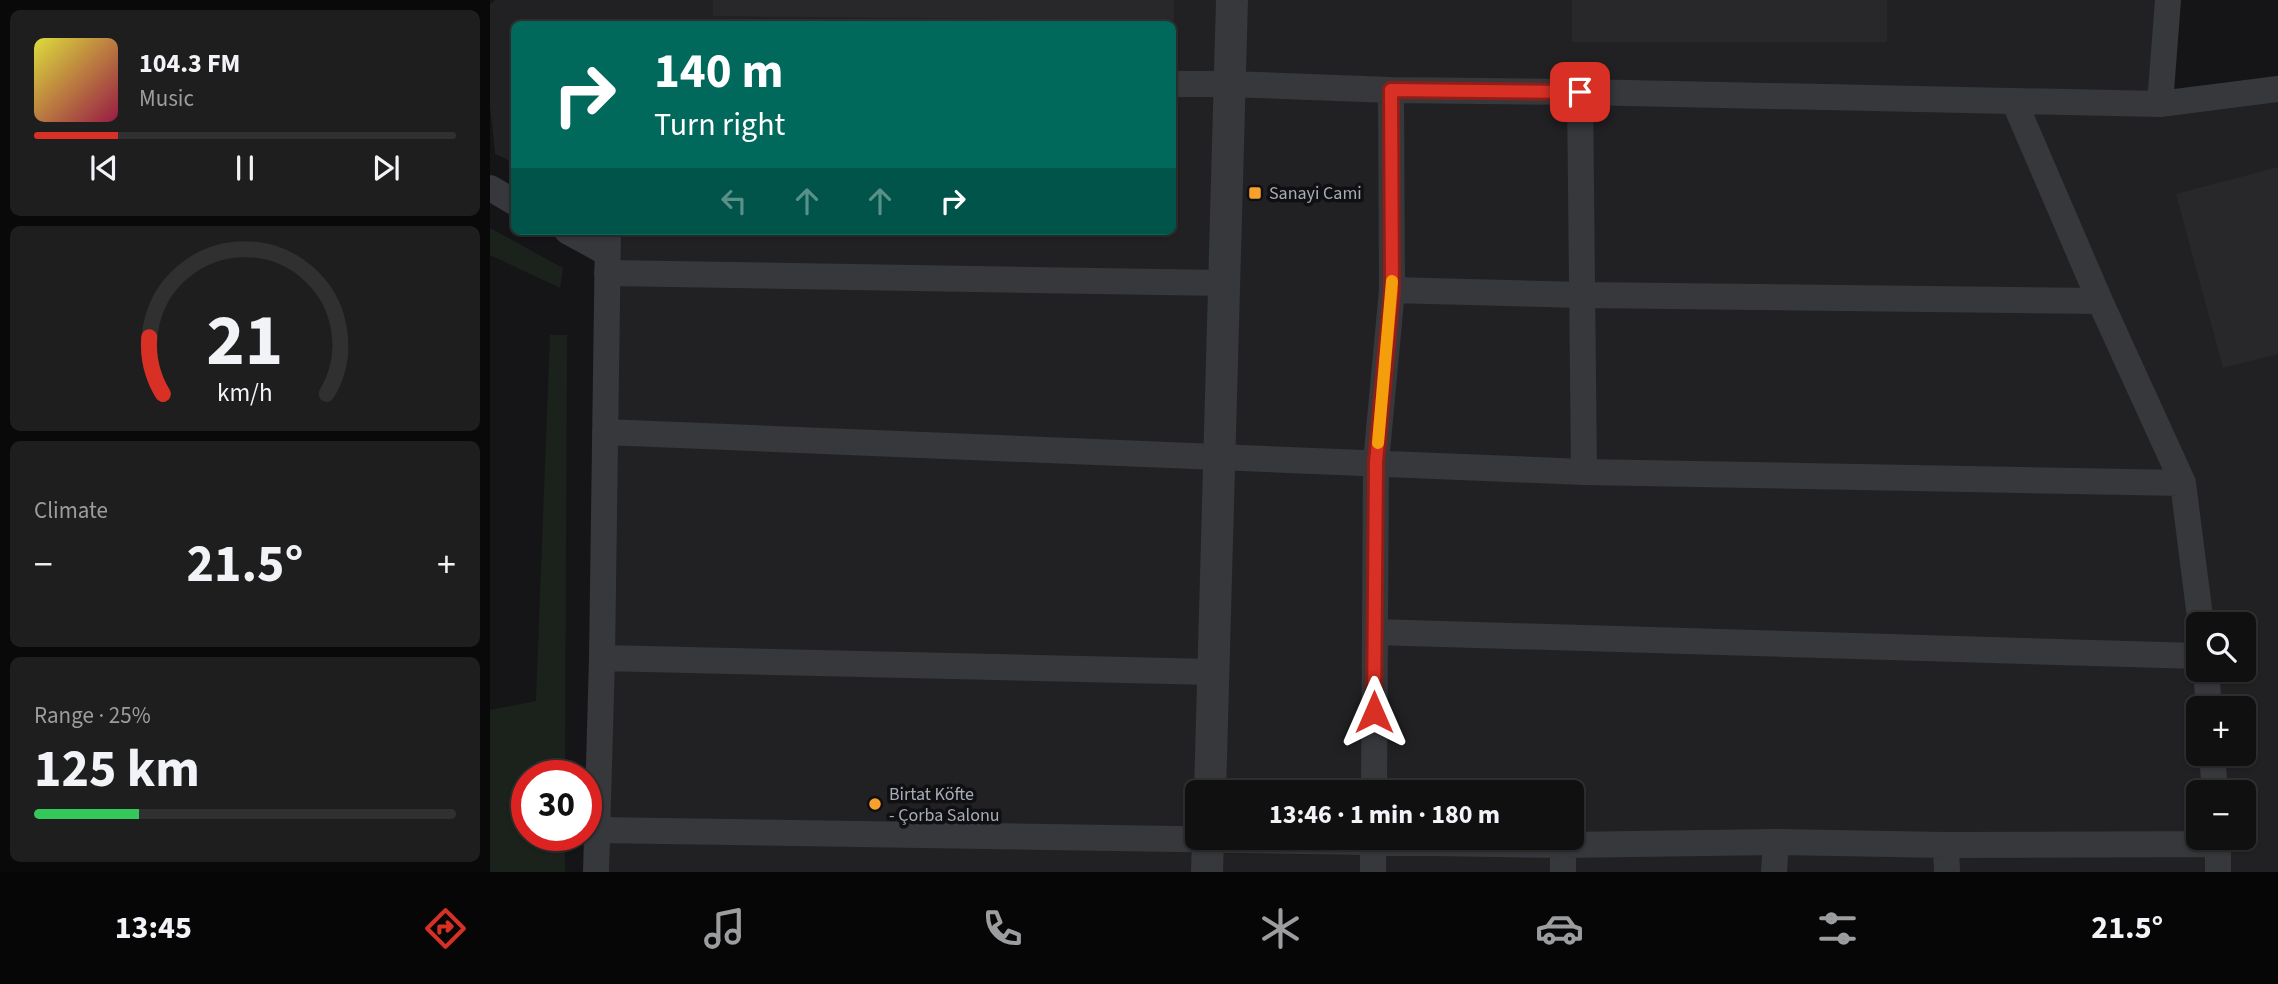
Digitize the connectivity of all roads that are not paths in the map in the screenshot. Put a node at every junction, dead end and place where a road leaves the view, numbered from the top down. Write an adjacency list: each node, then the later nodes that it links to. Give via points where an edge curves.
1 (1232, 0): 4 (street)
2 (2168, 0): 9 (street)
3 (1176, 84): 4 (street)
4 (1229, 84): 6 (street); 14 (street)
5 (2278, 89): 9 (street)
6 (1391, 90): 7 (street); 15 (street)
7 (1580, 92): 8 (street); 16 (street)
8 (2014, 101): 9 (street); 17 (street)
9 (2160, 104)
10 (490, 188): 11 (street)
11 (511, 200)
12 (575, 235): 13 (street)
13 (607, 252): 14 (street); 18 (street)
14 (1224, 283): 19 (street)
15 (1392, 290): 16 (street); 20 (street)
16 (1583, 295): 17 (street); 21 (street)
17 (2100, 301): 22 (street)
18 (605, 432): 19 (street); 26 (street)
19 (1220, 457): 20 (street); 27 (street)
20 (1376, 462): 21 (street); 24 (street)
21 (1584, 472): 22 (street)
22 (2183, 483): 23 (street)
23 (2199, 612)
24 (1375, 632): 25 (street); 30 (street)
25 (2186, 656)
26 (602, 658): 27 (street); 28 (street)
27 (1213, 672): 29 (street)
28 (598, 760)
29 (1210, 780)
30 (1374, 780)
31 (602, 830): 32 (street)
32 (1185, 838)
33 (2186, 841): 36 (street)
34 (1776, 842): 35 (street); 36 (street); 46 (street)
35 (1584, 845)
36 (1946, 845): 47 (street)
37 (1208, 850): 43 (street)
38 (1373, 850): 44 (street)
39 (1563, 850): 45 (street)
40 (2218, 850): 48 (street)
41 (596, 851): 42 (street)
42 (596, 872)
43 (1207, 872)
44 (1373, 872)
45 (1563, 872)
46 (1774, 872)
47 (1947, 872)
48 (2218, 872)

